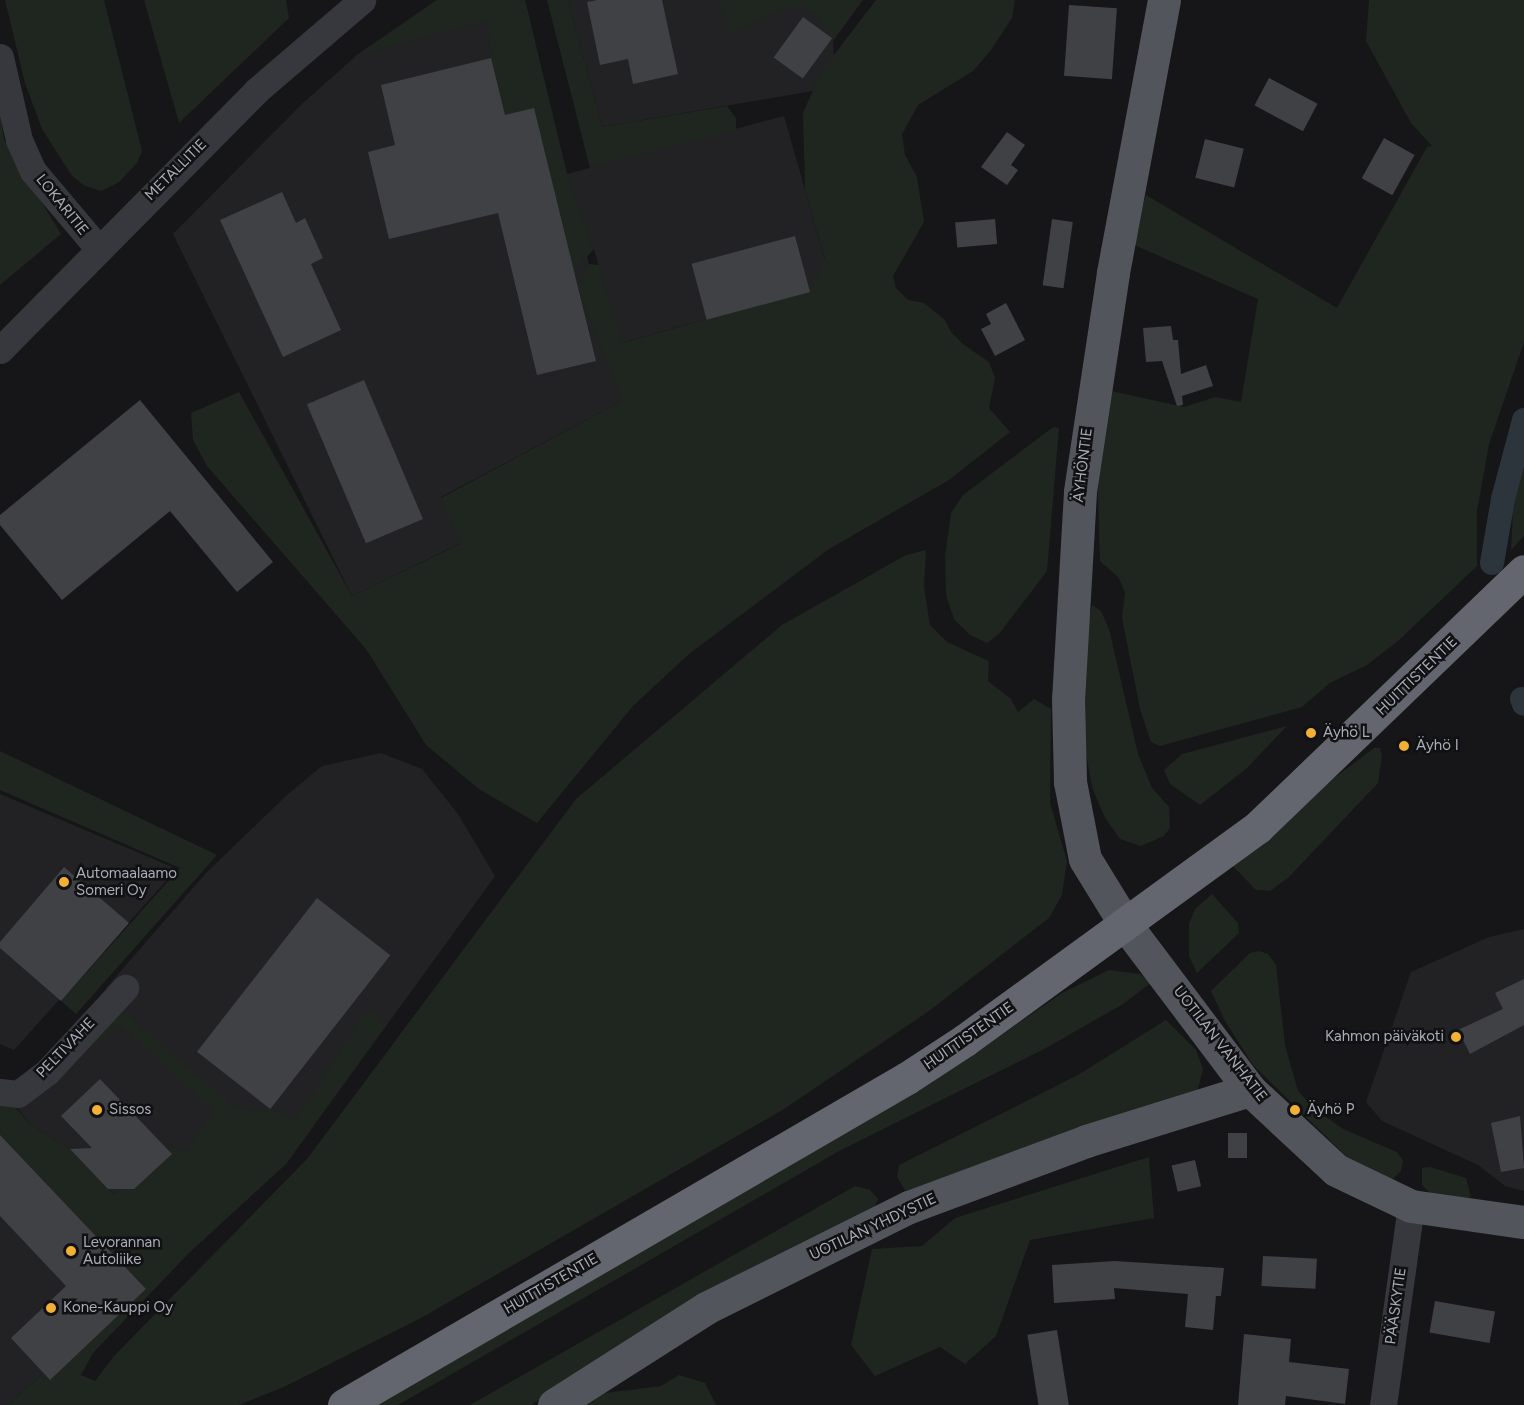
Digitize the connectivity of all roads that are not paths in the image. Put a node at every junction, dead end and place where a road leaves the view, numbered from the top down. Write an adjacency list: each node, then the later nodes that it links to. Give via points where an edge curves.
1 (362, 0): 4 (street, METALLITIE, via 256,90)
2 (1164, 0): 7 (main road, ÄYHÖNTIE, via 1085,441 1068,699 1075,824 1085,858)
3 (0, 57): 4 (street, LOKARITIE, via 19,140 33,171)
4 (98, 248): 5 (street, METALLITIE)
5 (0, 350)
6 (1524, 571): 7 (highway, HUITTISTENTIE, via 1258,827)
7 (1125, 924): 9 (main road, UOTILAN VANHATIE); 13 (highway, HUITTISTENTIE, via 907,1078)
8 (124, 988): 10 (street, PELTIVAHE, via 47,1072 18,1094)
9 (1250, 1089): 11 (main road, UOTILAN VANHATIE, via 1336,1170); 14 (main road, UOTILAN YHDYSTIE, via 1086,1141 909,1207 706,1308)
10 (0, 1092)
11 (1411, 1206): 12 (main road, UOTILAN VANHATIE); 15 (street, PÄÄSKYTIE)
12 (1524, 1222)
13 (344, 1405)
14 (554, 1405)
15 (1383, 1405)

